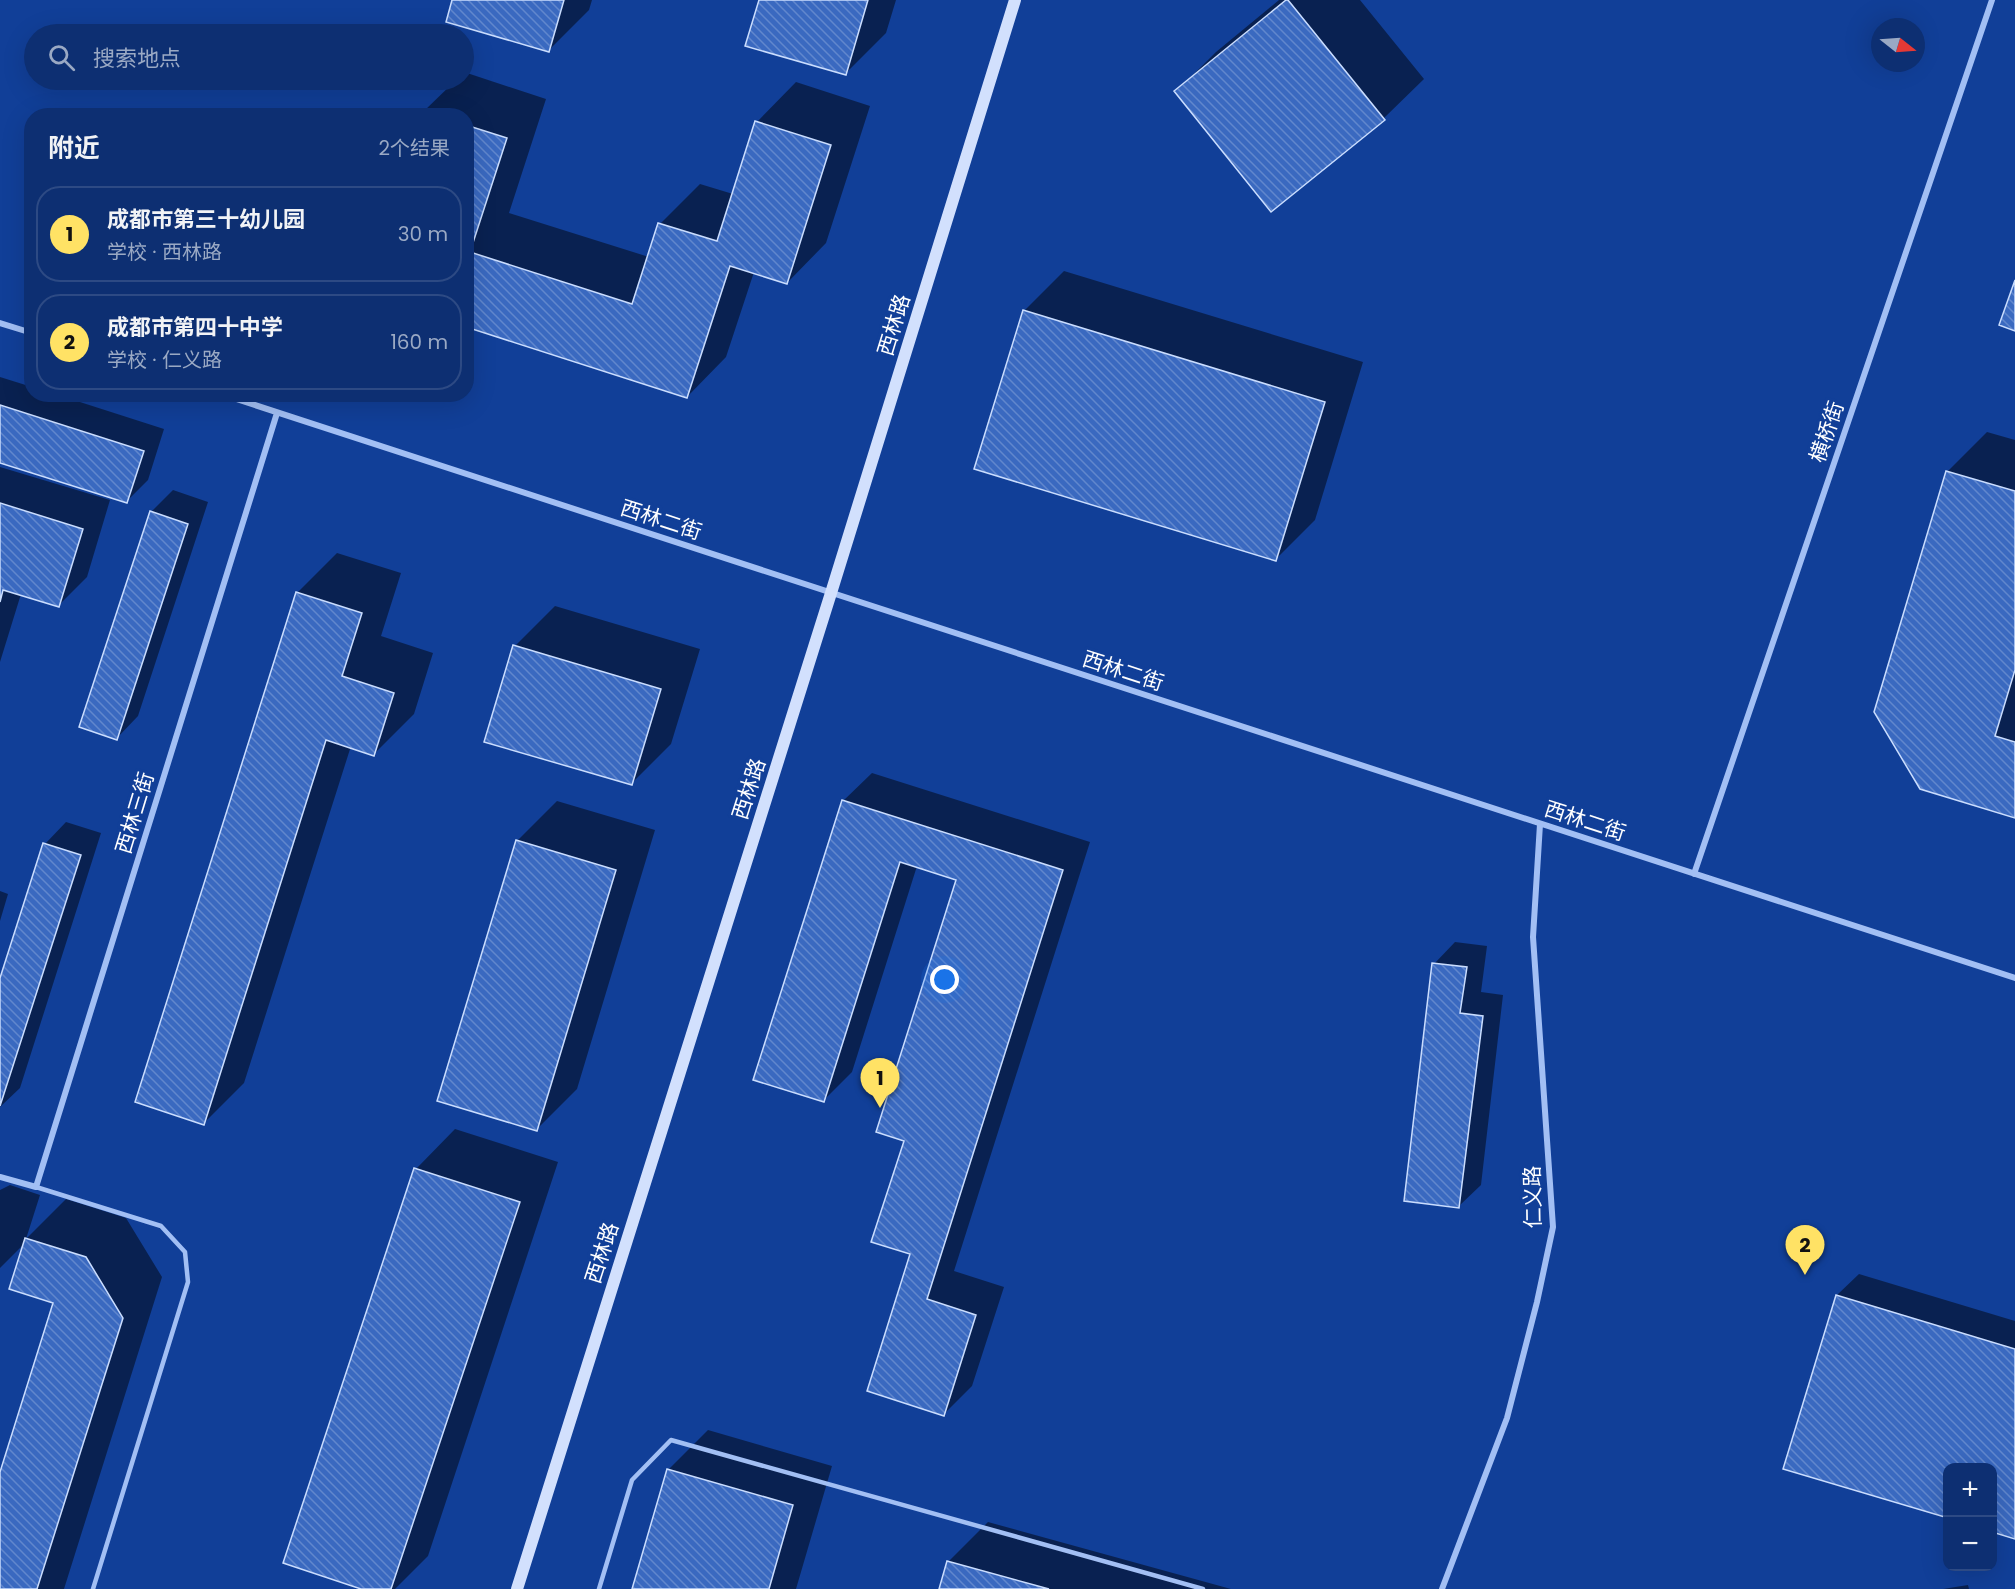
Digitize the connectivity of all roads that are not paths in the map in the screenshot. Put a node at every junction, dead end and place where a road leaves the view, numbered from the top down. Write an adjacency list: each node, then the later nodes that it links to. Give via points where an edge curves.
1 (1015, 0): 7 (street, 西林路)
2 (1992, 0): 9 (street, 横桥街)
3 (0, 323): 4 (street)
4 (24, 330)
5 (244, 402): 6 (street, 西林二街)
6 (277, 413): 7 (street, 西林二街); 12 (street, 西林三街)
7 (831, 593): 8 (street, 西林二街); 14 (street, 西林路)
8 (1540, 824): 9 (street, 西林二街); 17 (street, 仁义路, via 1533,937 1553,1227 1507,1418)
9 (1694, 874): 10 (street, 西林二街)
10 (2015, 978)
11 (0, 1177): 12 (street)
12 (36, 1187): 13 (lane, via 161,1226 185,1252 188,1282)
13 (93, 1589)
14 (517, 1589)
15 (599, 1589): 16 (lane, via 632,1480 671,1440)
16 (1203, 1589)
17 (1442, 1589)

